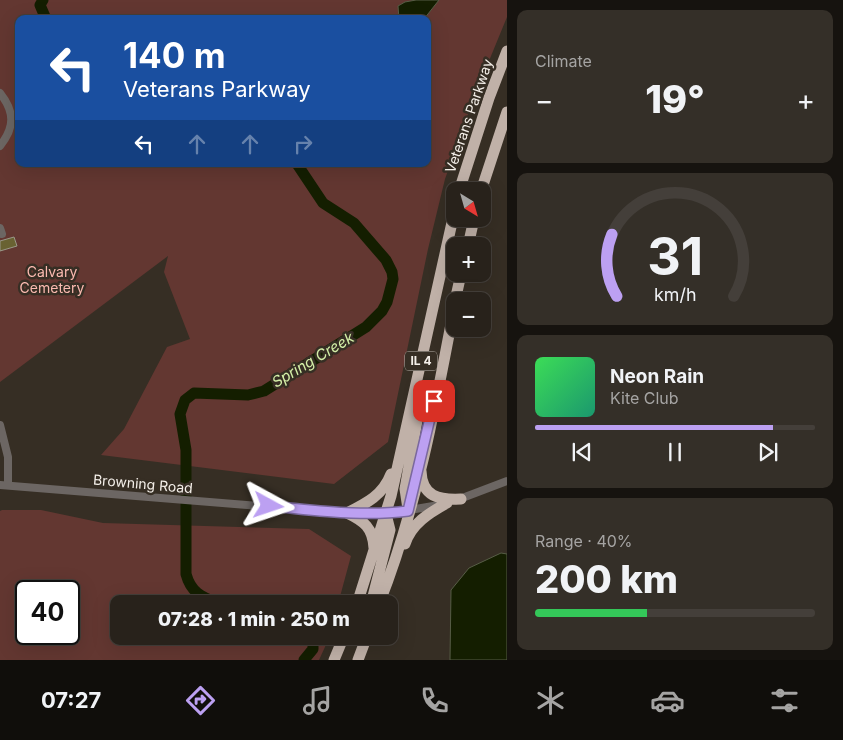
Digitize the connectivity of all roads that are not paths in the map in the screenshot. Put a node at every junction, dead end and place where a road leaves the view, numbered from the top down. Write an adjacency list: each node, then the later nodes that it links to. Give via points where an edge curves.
1 (507, 51): 5 (highway, Veterans Parkway)
2 (0, 93): 4 (street, via 10,108 13,121)
3 (507, 112): 6 (highway)
4 (0, 146)
5 (462, 182)
6 (484, 182)
7 (451, 228): 9 (highway, IL 4)
8 (447, 337): 12 (highway, IL 4)
9 (423, 350): 10 (highway, IL 4); 17 (highway, via 422,391 405,489)
10 (410, 414): 18 (highway, via 402,424 387,484 371,500); 19 (highway, IL 4)
11 (0, 425): 14 (street, via 8,458)
12 (420, 465): 15 (highway, via 422,482 429,494 437,499); 17 (highway, IL 4)
13 (507, 481): 15 (street, Browning Road)
14 (4, 485): 18 (street, Browning Road)
15 (461, 499): 16 (street, Browning Road)
16 (447, 503): 17 (street, Browning Road); 24 (highway, via 422,520 410,533)
17 (408, 511): 19 (street, Browning Road); 23 (highway, IL 4)
18 (347, 513): 19 (street, Browning Road); 20 (highway, via 370,528)
19 (386, 514): 20 (highway, IL 4); 22 (highway, via 390,530)
20 (374, 551): 21 (highway, IL 4)
21 (360, 595)
22 (373, 595)
23 (383, 595)
24 (388, 595)
25 (340, 645): 28 (highway)
26 (357, 645): 29 (highway)
27 (364, 645): 30 (highway)
28 (334, 660)
29 (353, 660)
30 (358, 660)

